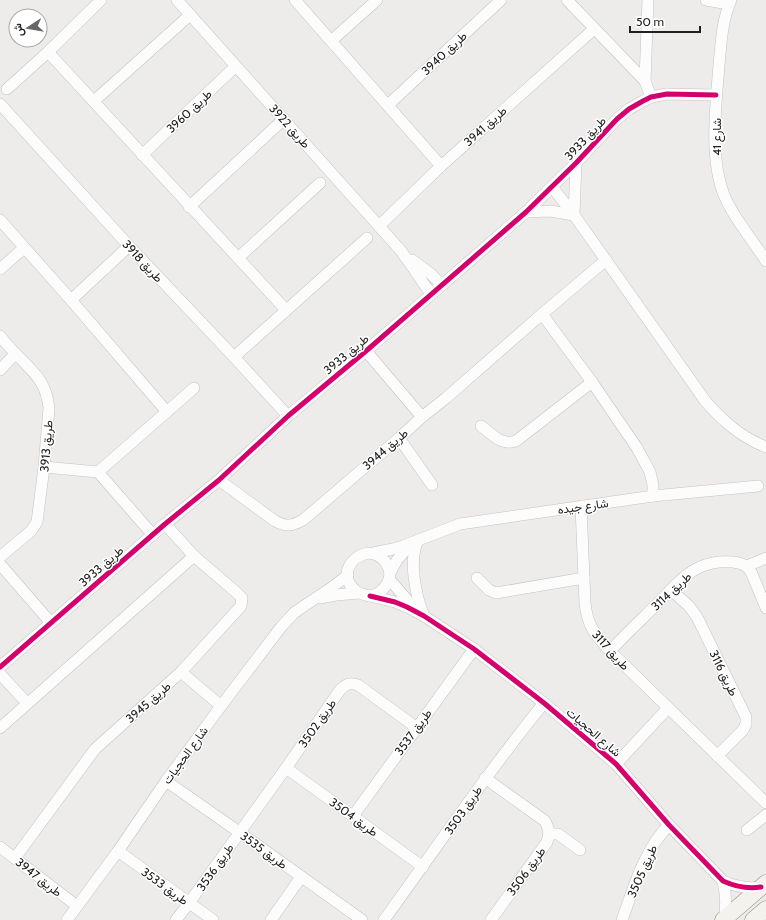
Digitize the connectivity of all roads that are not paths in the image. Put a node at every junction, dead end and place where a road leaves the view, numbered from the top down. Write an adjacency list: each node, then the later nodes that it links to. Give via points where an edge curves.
1 (101, 0): 13 (street)
2 (177, 0): 10 (street, طريق 3922)
3 (295, 0): 12 (street)
4 (377, 0): 12 (street)
5 (501, 0): 21 (street, طريق 3940)
6 (567, 0): 11 (street)
7 (648, 0): 15 (street)
8 (706, 0): 9 (street)
9 (730, 2): 17 (street, شارع 41, via 724,24)
10 (190, 15): 14 (street, طريق 3922); 19 (street)
11 (594, 29): 15 (street); 25 (street, طريق 3941)
12 (331, 41): 21 (street)
13 (48, 52): 16 (street); 19 (street)
14 (236, 66): 22 (street, طريق 3922); 23 (street, طريق 3960)
15 (645, 82): 18 (street)
16 (7, 89)
17 (716, 96): 18 (street, طريق 3933, via 667,94); 39 (street, شارع 41, via 715,151 719,180 729,207)
18 (651, 97): 24 (street, طريق 3933, via 617,119)
19 (94, 101): 23 (street)
20 (0, 104): 34 (street, طريق 3918)
21 (388, 105): 25 (street)
22 (284, 120): 28 (street); 32 (street, طريق 3922)
23 (142, 155): 28 (street)
24 (576, 163): 27 (street, طريق 3933); 30 (street, طريق 3933)
25 (441, 166): 32 (street, طريق 3941)
26 (320, 183): 37 (street)
27 (552, 187): 29 (street, طريق 3933); 30 (street)
28 (189, 206): 37 (street)
29 (526, 212): 30 (street, via 550,211); 41 (street, طريق 3933)
30 (574, 215): 38 (street)
31 (0, 220): 35 (street)
32 (379, 226): 36 (street, طريق 3922)
33 (367, 238): 44 (street)
34 (129, 246): 43 (street); 49 (street, طريق 3918)
35 (24, 248): 40 (street); 43 (street)
36 (402, 252): 41 (street, طريق 3922); 42 (street, طريق 3922)
37 (238, 258): 44 (street)
38 (606, 260): 45 (street, طريق 3944); 58 (street, via 706,402 738,433)
39 (766, 261)
40 (0, 269)
41 (442, 285): 42 (street, طريق 3933)
42 (432, 294): 47 (street, طريق 3933)
43 (71, 300): 53 (street)
44 (286, 310): 49 (street)
45 (542, 314): 51 (street); 55 (street, طريق 3944)
46 (0, 336): 48 (street, طريق 3913)
47 (366, 351): 54 (street, طريق 3933); 55 (street)
48 (15, 354): 50 (street); 59 (street, طريق 3913, via 37,376 48,398)
49 (234, 357): 54 (street, طريق 3918)
50 (0, 370)
51 (592, 382): 56 (street, via 516,441 500,441); 64 (street, via 647,465 652,478)
52 (194, 388): 53 (street)
53 (167, 412): 60 (street)
54 (288, 416): 61 (street, طريق 3933)
55 (422, 417): 57 (street, طريق 3944)
56 (481, 426)
57 (399, 438): 61 (street, طريق 3944, via 296,524 275,521); 62 (street)
58 (766, 447)
59 (44, 467): 60 (street); 71 (street, طريق 3913, via 38,516 34,526)
60 (98, 472): 67 (street)
61 (219, 480): 66 (street, طريق 3933)
62 (432, 485)
63 (758, 486): 64 (street, شارع جيده)
64 (653, 496): 65 (street, شارع جيده)
65 (581, 506): 68 (street, شارع جيده, via 460,524); 78 (street, طريق 3117)
66 (165, 524): 67 (street, طريق 3933); 70 (street, طريق 3945)
67 (153, 535): 84 (street, طريق 3933)
68 (415, 541): 69 (street, شارع جيده); 76 (street, شارع جيده, via 397,560); 83 (street, via 414,580)
69 (373, 553): 75 (street, via 362,554 353,560); 76 (street, via 383,558)
70 (194, 556): 88 (street, طريق 3945, via 242,598 241,606); 91 (street)
71 (0, 558)
72 (766, 558): 74 (street)
73 (0, 564): 84 (street)
74 (747, 566): 79 (street, طريق 3114, via 739,562 724,561 708,564 693,570); 82 (street)
75 (348, 575): 80 (street, via 351,586); 81 (street, شارع الحجيات)
76 (390, 576): 80 (street, via 380,592); 83 (street)
77 (477, 578): 78 (street, via 488,590 496,593)
78 (584, 578): 86 (street, طريق 3117, via 588,621 597,638)
79 (671, 590): 86 (street, طريق 3114); 96 (street, طريق 3116, via 697,617 746,717 743,730)
80 (364, 595): 81 (street, شارع الحجيات, via 336,595); 83 (street, via 395,602)
81 (314, 600): 92 (street, شارع الحجيات, via 294,613 281,627)
82 (766, 608)
83 (421, 614): 85 (street, شارع الحجيات)
84 (51, 623): 87 (street, طريق 3933)
85 (474, 648): 90 (street, شارع الحجيات); 95 (street, طريق 3537)
86 (610, 651): 93 (street, طريق 3117)
87 (0, 667)
88 (181, 672): 92 (street); 111 (street, طريق 3945, via 95,749)
89 (0, 674): 91 (street)
90 (544, 702): 97 (street, شارع الحجيات); 99 (street, طريق 3503)
91 (27, 703): 94 (street)
92 (221, 706): 100 (street, شارع الحجيات)
93 (668, 708): 96 (street, طريق 3117); 97 (street)
94 (0, 728)
95 (417, 728): 98 (street, طريق 3502, via 352,683 340,690); 103 (street, طريق 3537)
96 (717, 756): 101 (street, طريق 3117)
97 (616, 764): 104 (street, شارع الحجيات)
98 (286, 768): 103 (street, طريق 3504); 106 (street, طريق 3502)
99 (485, 778): 107 (street, طريق 3506, via 545,821); 112 (street, طريق 3503)
100 (166, 782): 106 (street, طريق 3535); 110 (street, شارع الحجيات)
101 (766, 803)
102 (766, 815): 105 (street)
103 (353, 816): 112 (street, طريق 3504)
104 (669, 825): 114 (street, شارع الحجيات); 127 (street, طريق 3505, via 649,852)
105 (747, 830)
106 (239, 832): 113 (street, طريق 3535); 116 (street, طريق 3536)
107 (550, 835): 109 (street, via 558,834); 126 (street, طريق 3506)
108 (0, 847): 111 (street, طريق 3947)
109 (580, 850)
110 (118, 851): 116 (street, طريق 3533); 117 (street, شارع الحجيات)
111 (15, 858): 117 (street, طريق 3947)
112 (423, 867): 125 (street, طريق 3503)
113 (301, 877): 123 (street); 124 (street, طريق 3535)
114 (723, 881): 115 (street, شارع الحجيات, via 741,888); 119 (street, via 726,893)
115 (763, 885): 119 (main road)
116 (189, 903): 121 (street, طريق 3536); 122 (street, طريق 3533)
117 (77, 906): 120 (street, شارع الحجيات)
118 (766, 909): 128 (main road)
119 (724, 919)
120 (67, 920)
121 (176, 920)
122 (212, 920)
123 (271, 920)
124 (362, 920)
125 (384, 920)
126 (491, 920)
127 (622, 920)
128 (753, 920)

